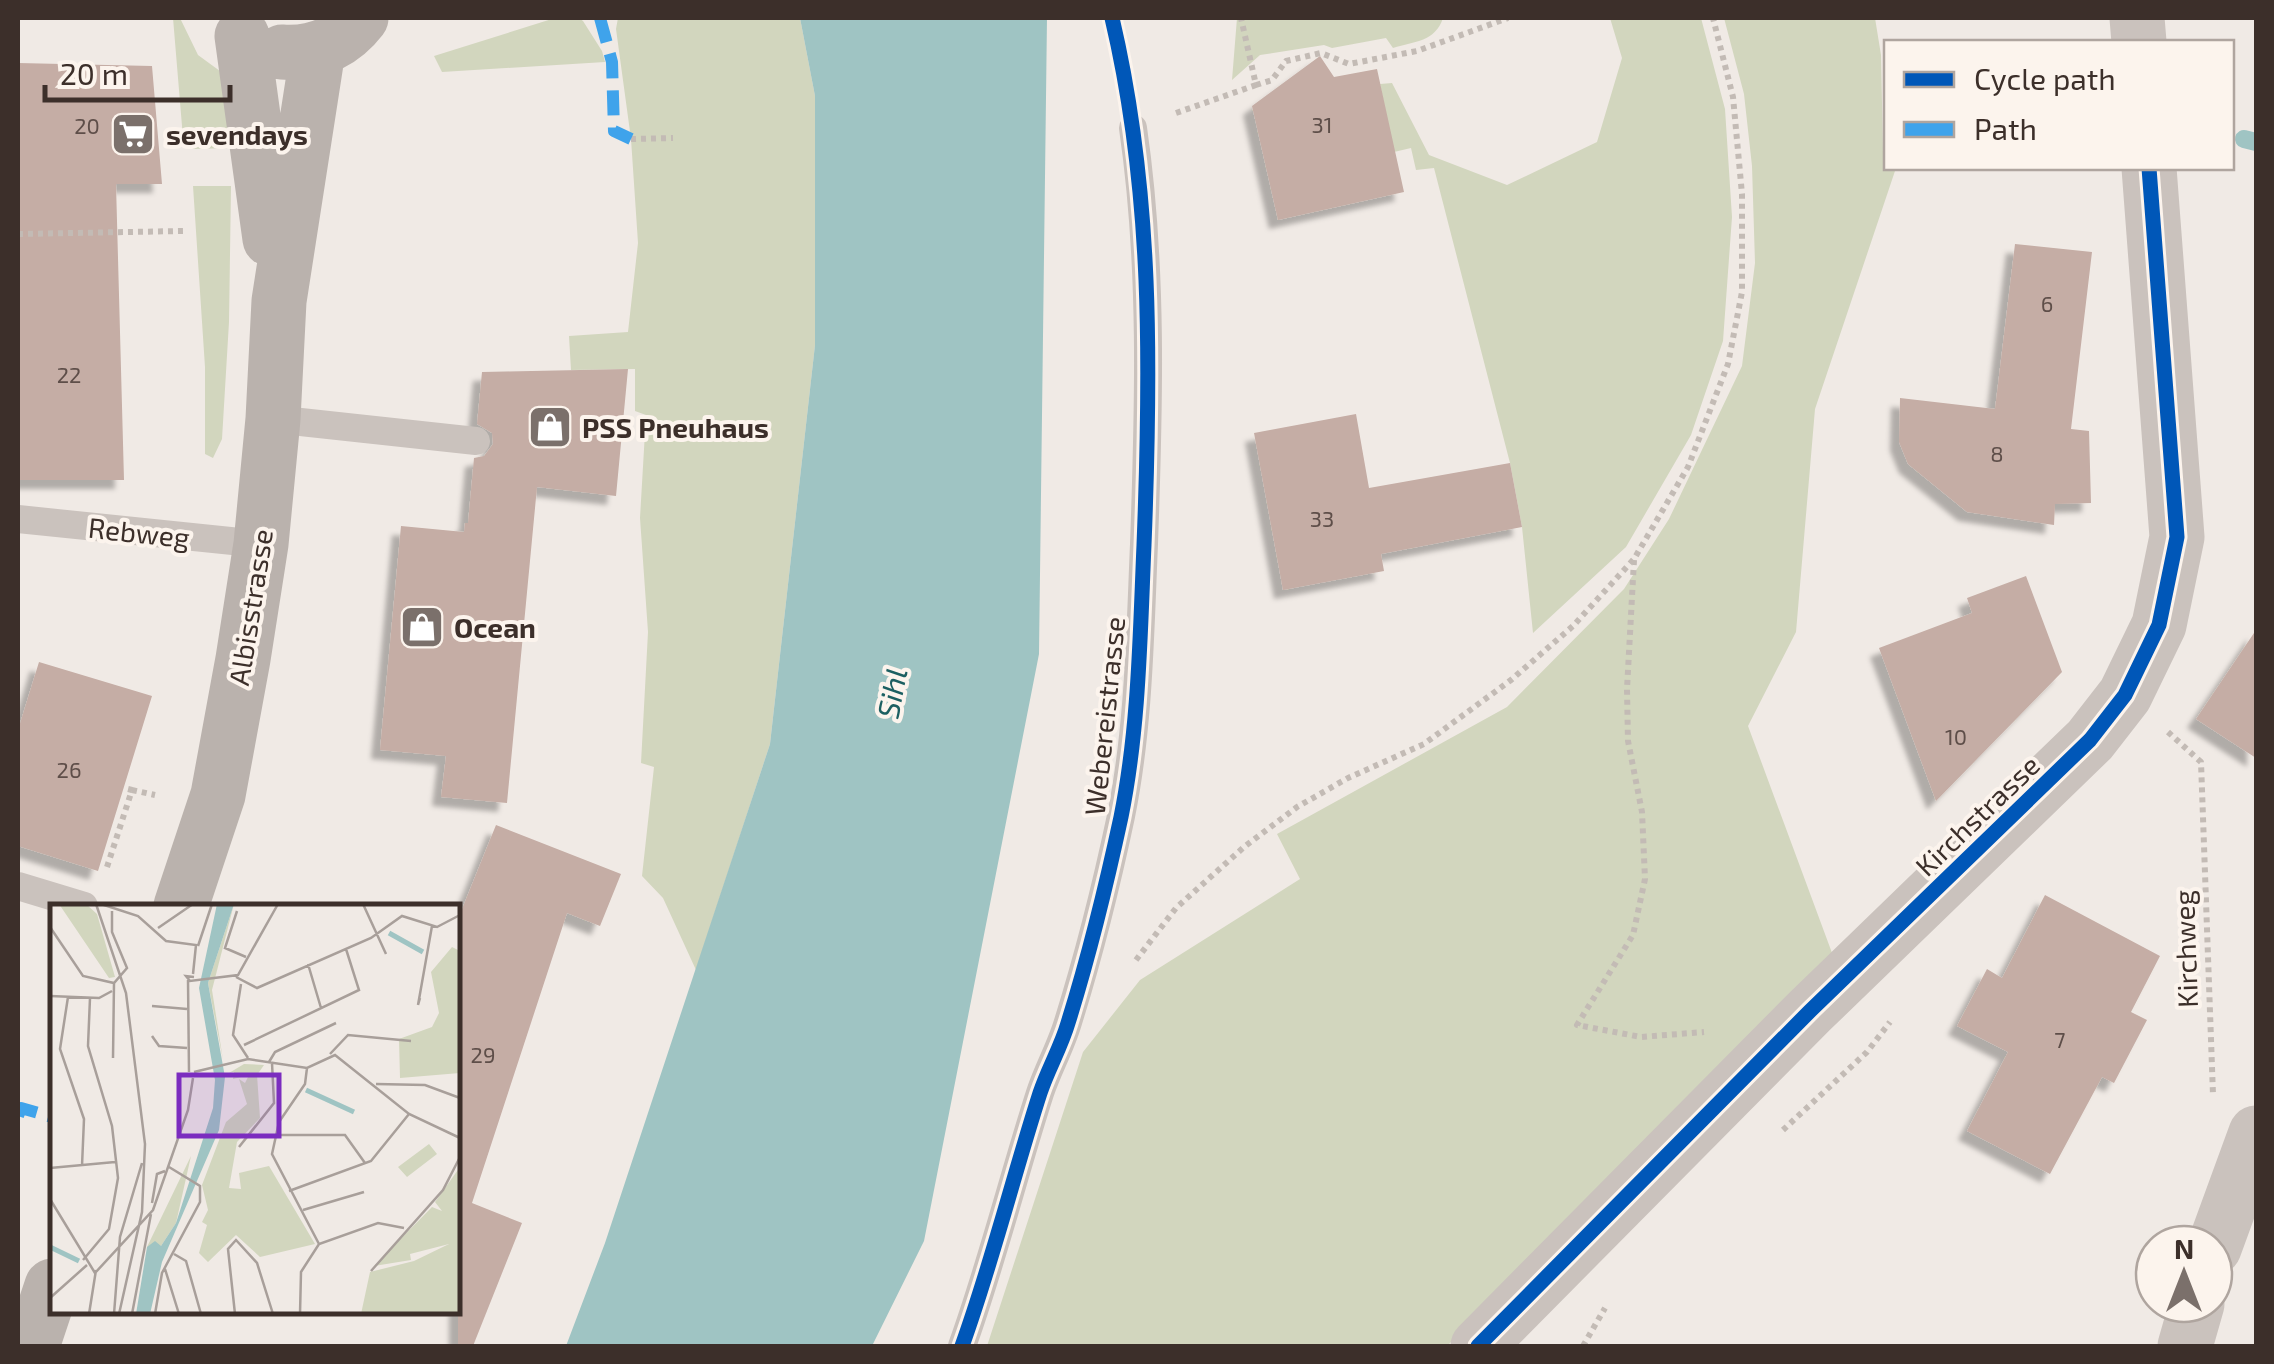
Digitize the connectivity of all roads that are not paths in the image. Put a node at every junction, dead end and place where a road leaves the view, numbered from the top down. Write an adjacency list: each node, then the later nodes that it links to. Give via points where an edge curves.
1 (361, 18): 3 (main road)
2 (234, 27): 3 (main road, via 278,52); 6 (main road, Albisstrasse)
3 (318, 50): 6 (main road, Albisstrasse)
4 (1132, 128): 18 (lane, Webereistrasse, via 1142,190 1150,394 1130,752 1121,816 1068,1024 1041,1090)
5 (2149, 170): 19 (street, Kirchstrasse, via 2177,537 2159,625 2126,695 2090,740)
6 (279, 302): 7 (main road, Albisstrasse)
7 (272, 419): 8 (lane); 10 (main road, Albisstrasse)
8 (476, 441)
9 (18, 519): 10 (lane, Rebweg)
10 (261, 544): 13 (main road, Albisstrasse, via 218,794)
11 (18, 886): 12 (lane)
12 (77, 904)
13 (182, 904)
14 (2235, 1122): 15 (street)
15 (2218, 1224)
16 (50, 1292): 17 (main road)
17 (32, 1346)
18 (962, 1346)
19 (1478, 1346)

